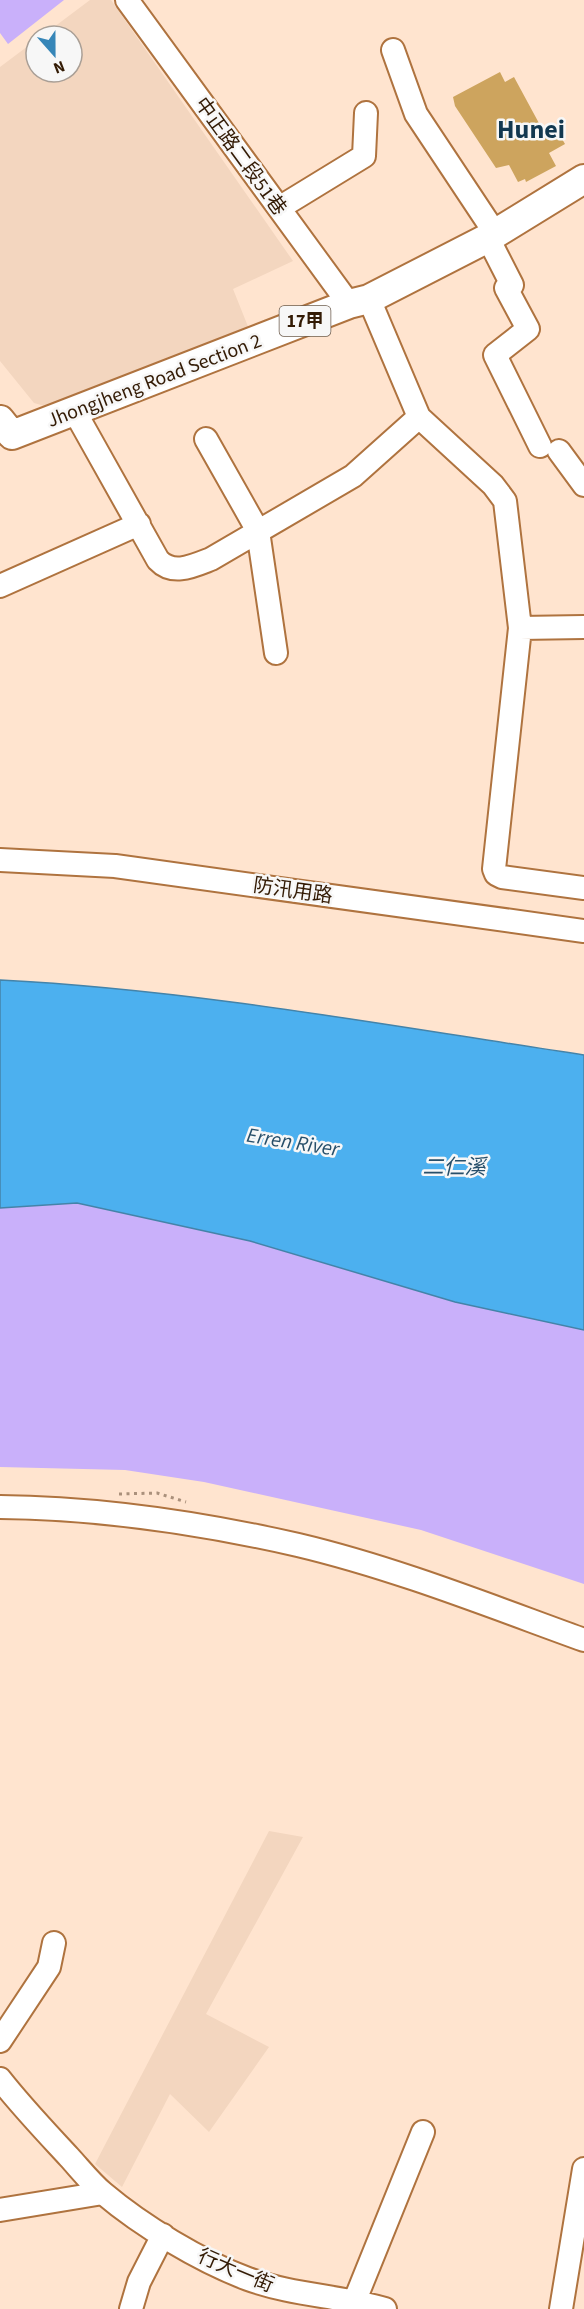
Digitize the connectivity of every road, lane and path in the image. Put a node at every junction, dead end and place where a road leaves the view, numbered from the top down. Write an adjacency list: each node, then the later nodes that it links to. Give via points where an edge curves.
1 (130, 4): 5 (street, 中正路二段51巷)
2 (393, 50): 6 (street, via 416,114)
3 (366, 113): 5 (street, via 364,156)
4 (584, 180): 6 (main road, Jhongjheng Road Section 2 / 17甲)
5 (279, 208): 7 (street, 中正路二段51巷)
6 (492, 235): 7 (main road, Jhongjheng Road Section 2 / 17甲); 12 (street, via 512,285 506,288 528,329 495,355 549,448)
7 (359, 301): 8 (main road, Jhongjheng Road Section 2 / 17甲); 9 (street, 中正路二段51巷)
8 (75, 412): 10 (main road, Jhongjheng Road Section 2 / 17甲); 13 (street)
9 (419, 417): 14 (street, via 353,476); 17 (street, via 493,485 505,501)
10 (4, 432)
11 (206, 440): 14 (street)
12 (584, 486)
13 (139, 524): 14 (street, via 158,560 164,567 176,569 211,559); 15 (street)
14 (258, 531): 18 (street)
15 (0, 586)
16 (584, 627): 17 (street)
17 (520, 628): 20 (street, via 494,869 502,878)
18 (276, 653)
19 (0, 860): 21 (street, 防汛用路, via 115,866)
20 (583, 888)
21 (584, 931)
22 (0, 1507): 23 (street, via 174,1521 299,1545)
23 (584, 1640)
24 (54, 1943): 25 (street, via 50,1967)
25 (0, 2041)
26 (0, 2079): 27 (street, 行大一街)
27 (11, 2107): 30 (street, 行大一街)
28 (423, 2132): 33 (street)
29 (584, 2169): 36 (street)
30 (103, 2193): 31 (street); 32 (street, 行大一街)
31 (0, 2210)
32 (163, 2235): 33 (street, 行大一街, via 248,2279); 34 (street)
33 (345, 2303): 35 (street, 行大一街)
34 (131, 2309)
35 (385, 2309)
36 (561, 2309)

